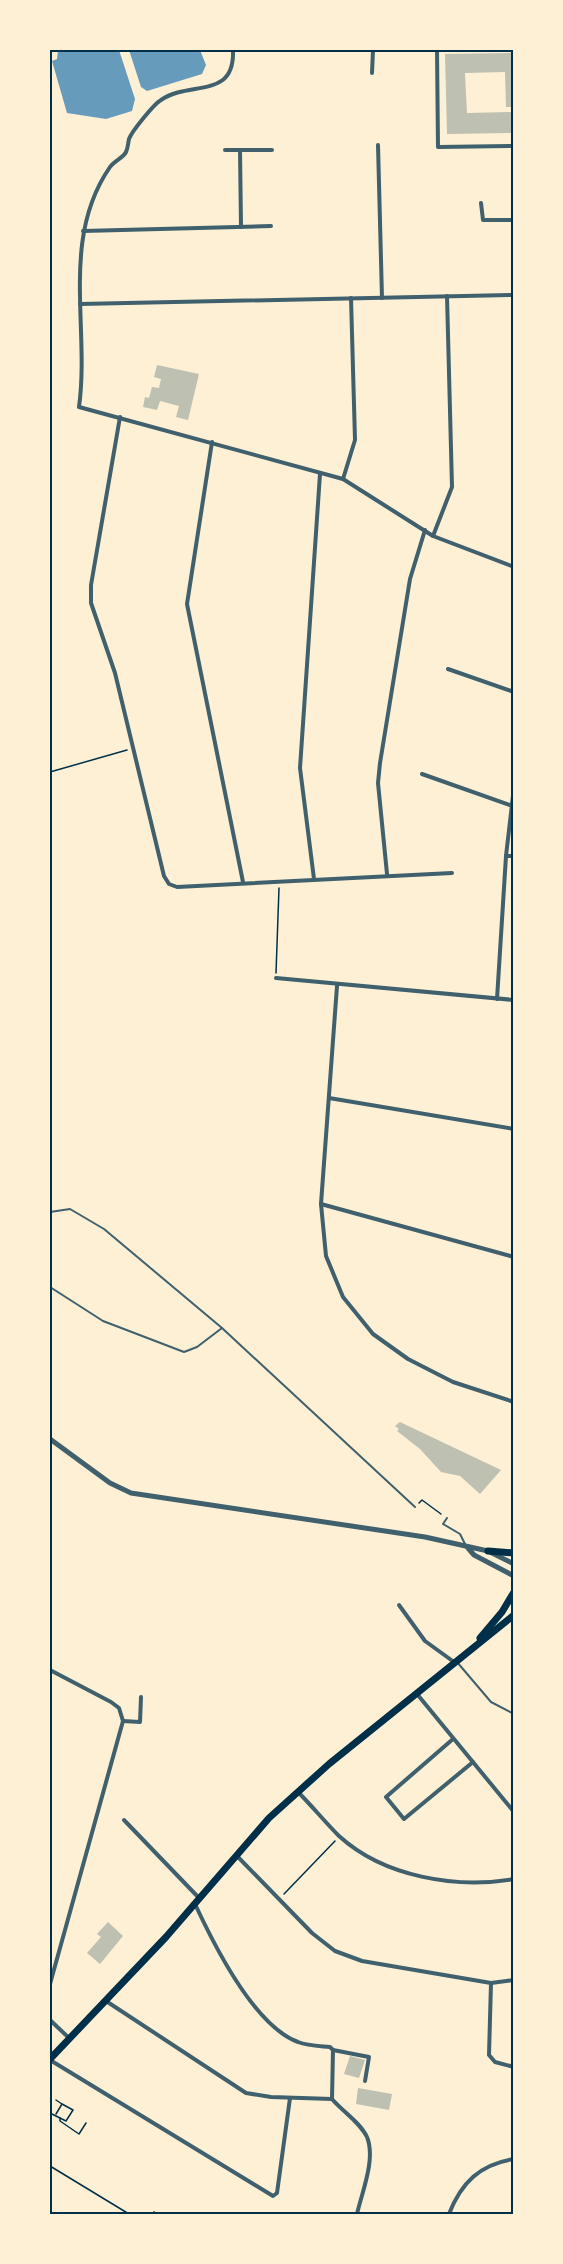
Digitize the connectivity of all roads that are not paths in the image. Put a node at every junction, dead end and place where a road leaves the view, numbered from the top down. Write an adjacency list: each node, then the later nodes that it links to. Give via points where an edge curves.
1 (233, 50): 14 (street, via 229,76 161,100 130,137 126,153 110,167 91,203)
2 (373, 50): 4 (street)
3 (437, 50): 6 (street, via 438,147)
4 (372, 74)
5 (378, 145): 18 (street)
6 (513, 146)
7 (225, 150): 8 (street)
8 (240, 150): 9 (street); 13 (street)
9 (272, 150)
10 (481, 203): 11 (street, via 483,220)
11 (513, 220)
12 (271, 226): 13 (street)
13 (241, 227): 14 (street)
14 (83, 231): 19 (street)
15 (513, 295): 16 (street)
16 (447, 296): 18 (street); 25 (street, via 452,487)
17 (351, 298): 18 (street); 19 (street); 23 (street, via 355,440)
18 (382, 298)
19 (80, 304): 20 (street, via 83,359 79,407)
20 (120, 417): 21 (street); 37 (street, via 91,603 115,674 164,876 177,887)
21 (212, 442): 22 (street); 37 (street, via 188,604)
22 (320, 474): 23 (street); 36 (street, via 300,768)
23 (343, 479): 24 (street)
24 (425, 530): 25 (street); 35 (street, via 410,579 380,763 378,783)
25 (433, 536): 26 (street)
26 (513, 567)
27 (448, 669): 28 (street)
28 (513, 692)
29 (422, 774): 31 (street)
30 (513, 787): 31 (street)
31 (510, 805): 32 (street)
32 (506, 856): 33 (street); 40 (street)
33 (513, 856)
34 (452, 873): 35 (street)
35 (387, 874): 36 (street)
36 (314, 879): 37 (street)
37 (243, 882)
38 (276, 978): 39 (street)
39 (337, 986): 40 (street); 42 (street)
40 (497, 999): 41 (street)
41 (513, 1000)
42 (329, 1098): 43 (street); 44 (street)
43 (513, 1129)
44 (321, 1204): 46 (street); 49 (street, via 326,1256 343,1297 373,1334 408,1359 453,1382)
45 (50, 1212): 48 (lane, via 70,1209 104,1229)
46 (513, 1257)
47 (50, 1287): 48 (lane, via 103,1321 184,1352)
48 (222, 1328): 51 (lane)
49 (513, 1402)
50 (50, 1439): 53 (street, via 110,1483 131,1492 425,1537)
51 (415, 1507)
52 (447, 1518): 53 (lane, via 443,1524 460,1534)
53 (466, 1547): 54 (street); 57 (street)
54 (488, 1551): 55 (main road); 56 (street)
55 (513, 1553)
56 (513, 1564)
57 (513, 1576)
58 (513, 1592): 61 (main road)
59 (513, 1604): 61 (main road)
60 (399, 1605): 64 (street, via 425,1641)
61 (502, 1612): 63 (main road)
62 (513, 1615): 63 (main road)
63 (468, 1652): 64 (main road)
64 (456, 1662): 66 (main road); 68 (lane, via 491,1702)
65 (50, 1670): 69 (street, via 111,1702)
66 (417, 1694): 70 (street); 72 (main road)
67 (141, 1697): 69 (street, via 140,1722)
68 (513, 1714)
69 (123, 1720): 80 (street)
70 (453, 1739): 71 (street); 71 (street, via 386,1797 404,1819)
71 (473, 1762): 73 (street)
72 (298, 1791): 75 (main road); 76 (street, via 340,1836 367,1856 398,1870 449,1881)
73 (513, 1812)
74 (124, 1820): 77 (street)
75 (237, 1856): 77 (main road); 79 (street, via 312,1933 335,1951 362,1961)
76 (513, 1879)
77 (198, 1901): 81 (main road); 84 (street, via 221,1957 262,2014 280,2032 299,2043)
78 (513, 1980): 79 (street)
79 (491, 1983): 86 (street, via 489,2055 495,2062)
80 (50, 1984)
81 (105, 2000): 83 (main road); 88 (street, via 238,2089)
82 (50, 2020): 83 (street)
83 (69, 2037): 85 (main road)
84 (333, 2050): 87 (street, via 369,2057); 89 (street)
85 (50, 2059): 88 (street, via 273,2196 277,2193)
86 (513, 2067)
87 (365, 2081)
88 (290, 2098): 89 (street)
89 (332, 2099): 91 (street, via 366,2136 369,2146)
90 (513, 2158): 92 (street, via 473,2175 457,2194)
91 (357, 2214)
92 (449, 2214)

